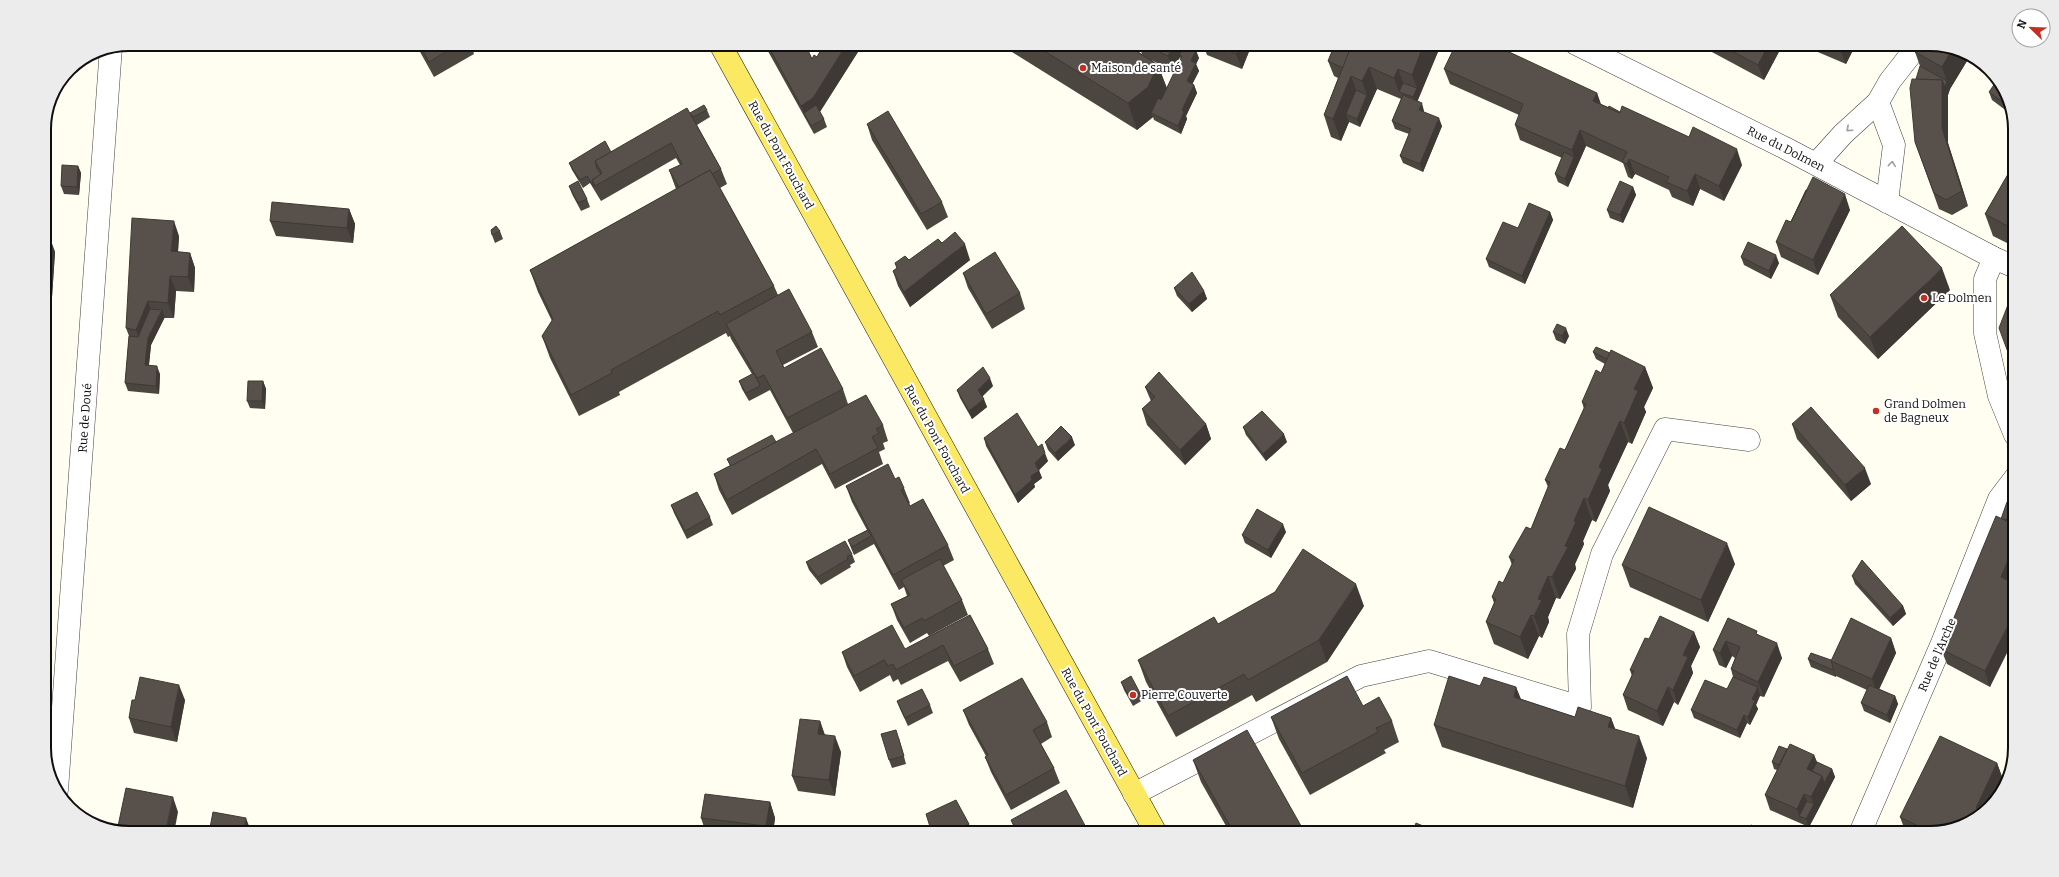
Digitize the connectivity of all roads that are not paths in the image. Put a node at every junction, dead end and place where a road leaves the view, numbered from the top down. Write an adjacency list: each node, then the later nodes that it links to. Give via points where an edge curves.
1 (724, 51): 14 (main road, Rue du Pont Fouchard)
2 (1590, 51): 6 (street, Rue du Dolmen)
3 (1913, 51): 5 (street, via 1890,80)
4 (112, 53): 13 (street, Rue de Doué)
5 (1878, 102): 6 (street, one-way to 6, via 1843,134); 7 (street, one-way to 5, via 1894,145)
6 (1816, 164): 7 (street, Rue du Dolmen)
7 (1887, 202): 8 (street, Rue du Dolmen)
8 (1994, 258): 9 (street, Rue du Dolmen); 10 (street, via 1985,279 1985,333 1999,396)
9 (2008, 264)
10 (2008, 418)
11 (1749, 440): 14 (street, via 1665,429 1602,554 1578,634 1580,707 1429,661 1361,676)
12 (2008, 487): 16 (street, Rue de l'Arche, via 1999,499 1942,643)
13 (59, 782)
14 (1134, 794): 15 (main road, Rue du Pont Fouchard)
15 (1152, 826)
16 (1863, 826)

